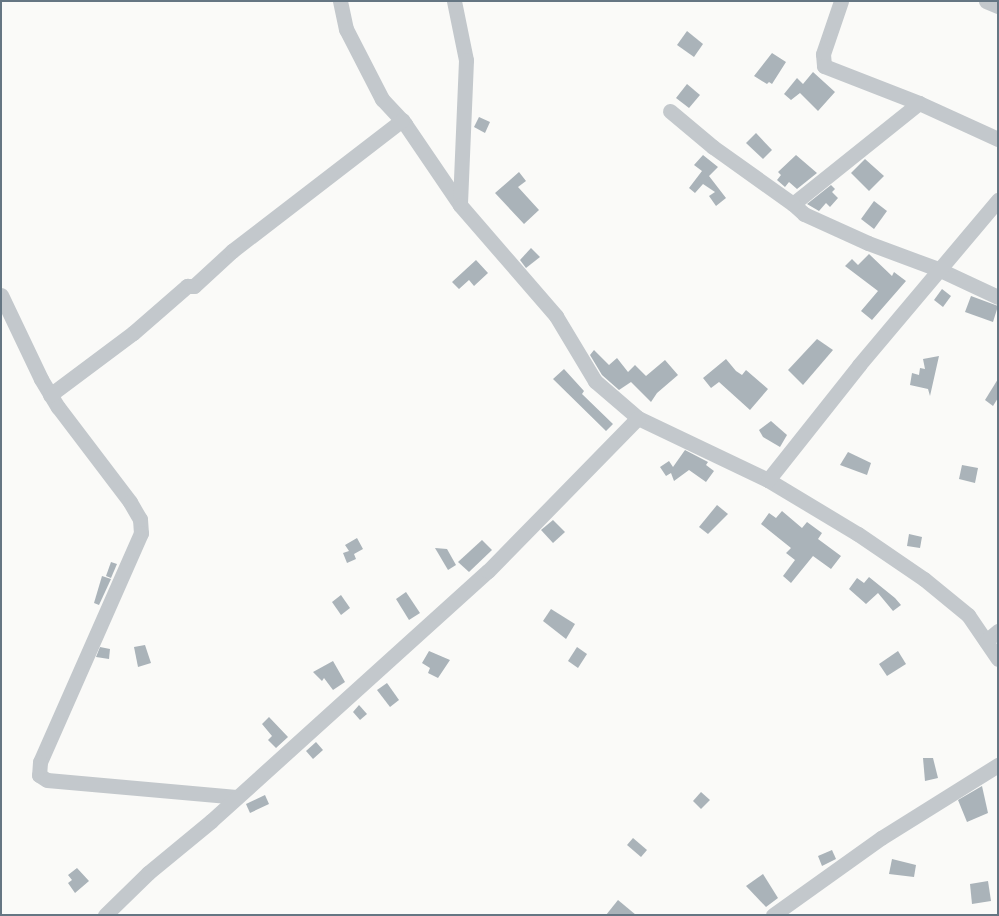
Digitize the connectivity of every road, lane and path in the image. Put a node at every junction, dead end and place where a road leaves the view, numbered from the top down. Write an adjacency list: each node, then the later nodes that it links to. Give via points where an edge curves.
1 (340, 1): 6 (street, via 353,44 382,99)
2 (454, 1): 10 (street, via 466,60)
3 (841, 1): 4 (street, via 823,54 824,66)
4 (919, 102): 7 (street); 9 (street)
5 (670, 110): 9 (street, via 713,147)
6 (402, 120): 10 (street); 14 (street, via 232,251 194,286 187,286 133,333)
7 (998, 138)
8 (998, 200): 11 (street)
9 (793, 204): 11 (street, via 804,214 868,243)
10 (460, 206): 15 (street, via 556,316 595,381)
11 (938, 269): 13 (street); 16 (street)
12 (1, 295): 14 (street)
13 (998, 297)
14 (50, 395): 21 (street, via 130,502 140,519 141,533 37,771 43,779)
15 (638, 418): 16 (street); 21 (street, via 488,571)
16 (768, 480): 18 (street, via 858,534 924,579 968,615)
17 (998, 631): 18 (street)
18 (986, 642): 19 (street)
19 (998, 659)
20 (998, 765): 23 (street, via 881,838)
21 (236, 797): 22 (street, via 148,873)
22 (105, 915)
23 (772, 915)

